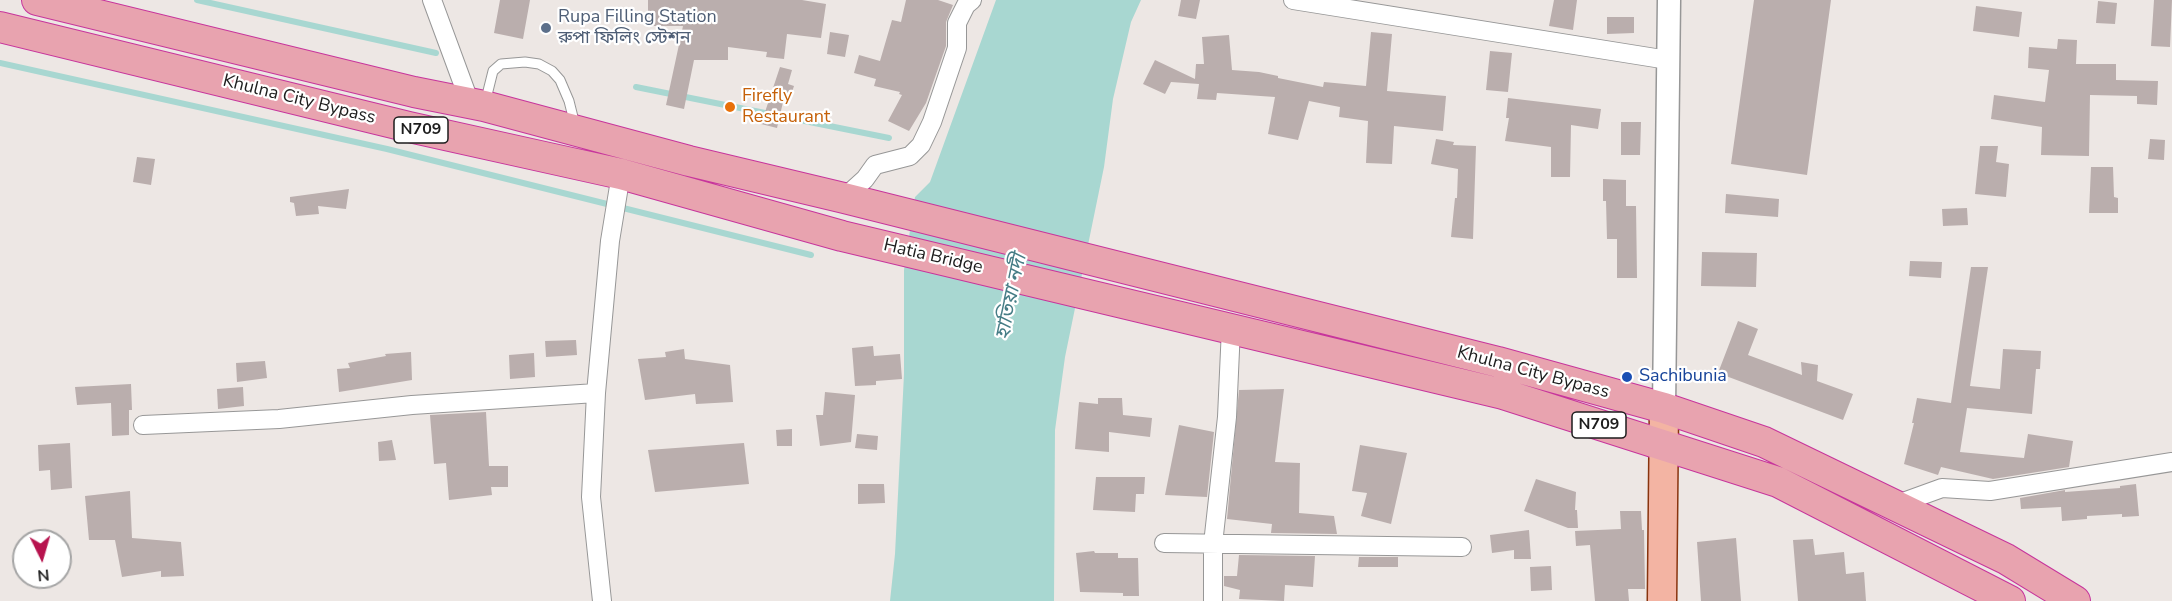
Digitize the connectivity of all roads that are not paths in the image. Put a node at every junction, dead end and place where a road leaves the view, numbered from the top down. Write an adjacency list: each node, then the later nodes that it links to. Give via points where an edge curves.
1 (37, 0): 8 (highway, Khulna City Bypass / N709)
2 (432, 0): 8 (street)
3 (972, 0): 11 (street, via 957,23 957,48 921,145 910,156 875,165)
4 (1293, 0): 7 (street)
5 (1669, 0): 7 (street)
6 (0, 27): 10 (highway, Khulna City Bypass / N709, via 409,127)
7 (1668, 60): 17 (street)
8 (477, 105): 9 (highway, Khulna City Bypass / N709); 9 (lane, via 493,71 501,64 539,64 560,80)
9 (576, 131): 11 (highway, Khulna City Bypass / N709)
10 (621, 174): 12 (highway, Khulna City Bypass / N709); 16 (street, via 610,241)
11 (847, 199): 13 (highway, Hatia Bridge / N709)
12 (842, 236): 14 (highway, Hatia Bridge / N709)
13 (1170, 281): 17 (highway, Khulna City Bypass / N709, via 1498,362)
14 (1165, 313): 15 (highway, Khulna City Bypass / N709)
15 (1231, 328): 19 (highway, Khulna City Bypass / N709, via 1503,394); 23 (street)
16 (596, 393): 18 (street, via 412,405 279,419); 25 (street, via 591,497)
17 (1664, 408): 19 (main road); 21 (highway, Khulna City Bypass / N709, via 1764,442)
18 (143, 425)
19 (1664, 445): 27 (main road); 28 (highway, Khulna City Bypass / N709, via 1778,482)
20 (2172, 462): 21 (street, via 1990,490 1942,488)
21 (1895, 505): 29 (highway, Khulna City Bypass / N709, via 2006,559)
22 (1164, 543): 23 (street)
23 (1214, 544): 24 (street); 26 (street)
24 (1461, 547)
25 (602, 601)
26 (1213, 601)
27 (1662, 601)
28 (2010, 601)
29 (2075, 601)

